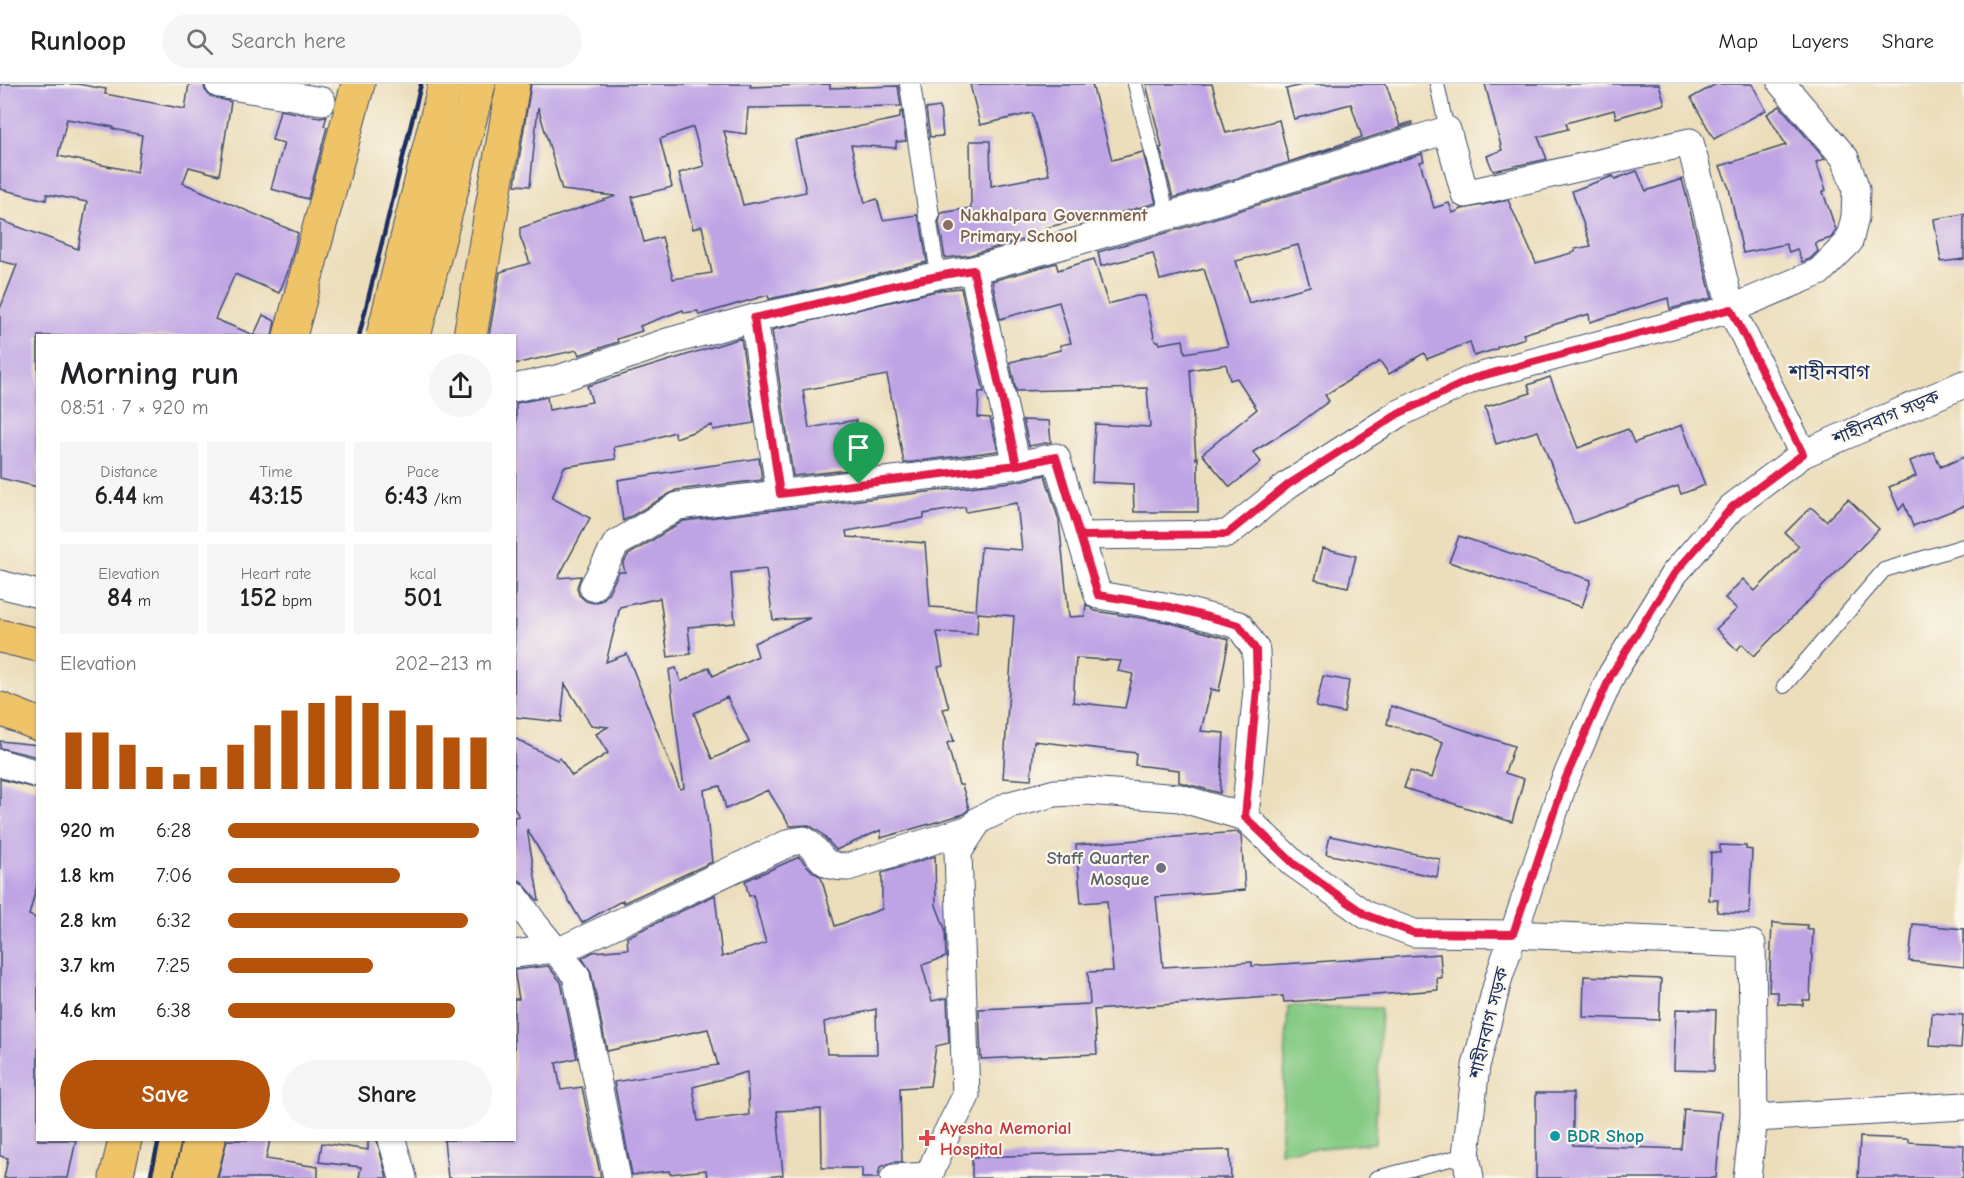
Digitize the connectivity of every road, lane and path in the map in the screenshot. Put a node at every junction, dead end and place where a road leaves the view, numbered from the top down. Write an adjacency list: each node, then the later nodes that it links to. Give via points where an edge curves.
1 (226, 84): 11 (street)
2 (358, 84): 19 (highway)
3 (365, 84): 20 (street)
4 (445, 84): 21 (highway, bridge)
5 (477, 84): 22 (highway, bridge); 23 (street)
6 (513, 84): 24 (highway)
7 (910, 84): 13 (street)
8 (1135, 84): 14 (lane)
9 (1437, 84): 12 (lane)
10 (1782, 84): 17 (street, via 1845,158 1856,189 1856,218 1849,242 1819,272)
11 (322, 101)
12 (1447, 130): 14 (street); 17 (street, via 1465,194 1690,142)
13 (929, 216): 16 (lane)
14 (1168, 216): 15 (street)
15 (973, 270): 16 (street); 28 (street)
16 (938, 275): 18 (street)
17 (1731, 309): 27 (street); 30 (street, via 1474,378 1398,414 1289,484 1227,534)
18 (754, 318): 26 (street, via 561,378); 29 (street)
19 (291, 334)
20 (304, 334)
21 (382, 334)
22 (414, 334)
23 (421, 334)
24 (470, 334)
25 (1964, 384): 27 (street, শাহীনবাগ সড়ক)
26 (516, 388)
27 (1803, 454): 47 (street, শাহীনবাগ সড়ক, via 1732,507 1674,574 1611,675 1564,782)
28 (1017, 465): 29 (street); 30 (street, via 1056,457)
29 (780, 494): 33 (street, via 678,506 616,543)
30 (1080, 536): 44 (street, via 1098,595 1170,607 1239,625 1256,650 1257,689)
31 (1964, 546): 37 (lane, via 1884,570)
32 (0, 584): 34 (street)
33 (593, 587)
34 (36, 593)
35 (0, 636): 36 (highway)
36 (36, 645)
37 (1784, 686)
38 (0, 699): 39 (highway)
39 (36, 706)
40 (0, 709): 41 (highway)
41 (36, 723)
42 (0, 763): 43 (street)
43 (36, 773)
44 (1245, 817): 45 (street, via 1180,798 1088,791 1055,793 1010,805 978,820); 47 (street, via 1294,864 1366,915 1414,933)
45 (973, 828): 48 (street, via 848,867 834,867 820,859 815,848 804,840 791,842); 58 (street, via 958,852 966,1096)
46 (516, 898): 48 (street)
47 (1513, 934): 51 (street, via 1752,945); 57 (street, শাহীনবাগ সড়ক, via 1476,1066)
48 (555, 950): 49 (street); 64 (street, via 576,975)
49 (516, 954)
50 (1964, 1106): 51 (street)
51 (1754, 1118): 67 (street)
52 (123, 1141): 59 (highway)
53 (177, 1141): 60 (highway)
54 (192, 1141): 61 (street)
55 (209, 1141): 62 (highway)
56 (392, 1141): 63 (street)
57 (1468, 1167): 66 (lane)
58 (929, 1177): 65 (street)
59 (114, 1178)
60 (167, 1178)
61 (184, 1178)
62 (199, 1178)
63 (403, 1178)
64 (617, 1178)
65 (894, 1178)
66 (1376, 1178)
67 (1747, 1178)

